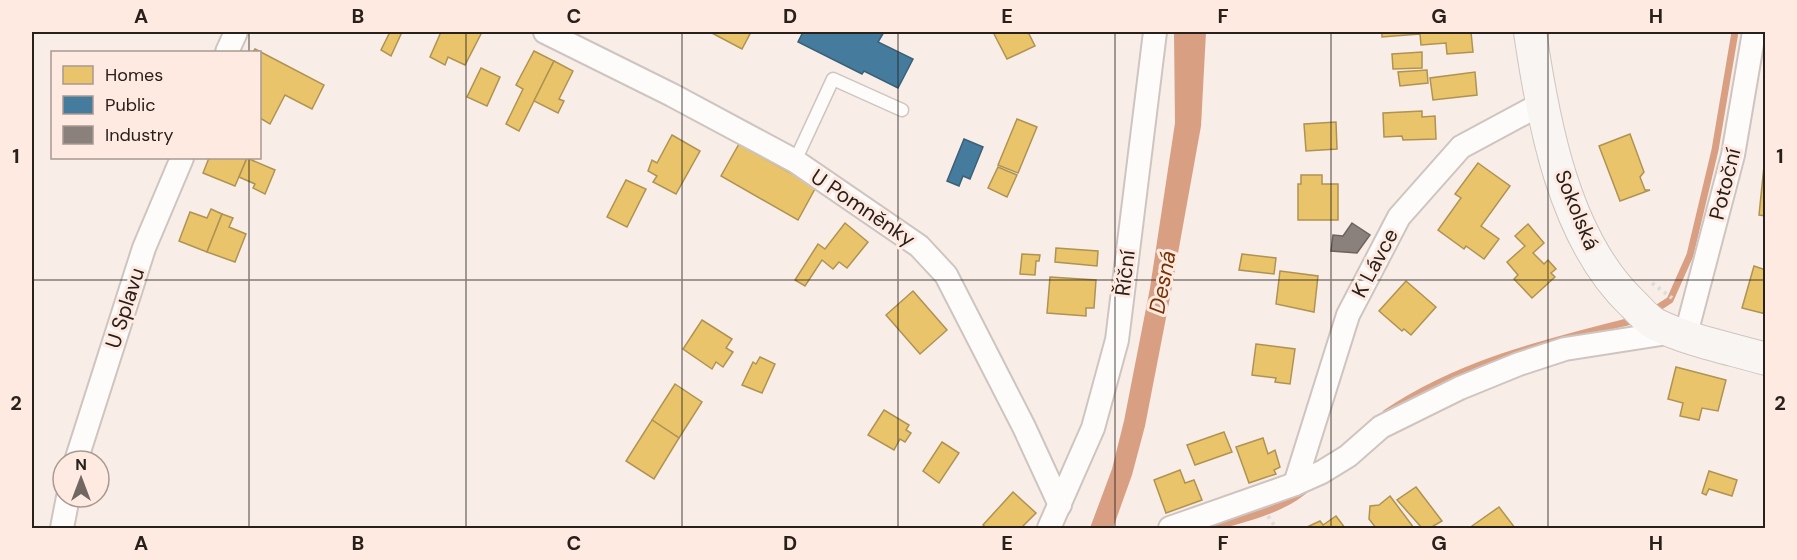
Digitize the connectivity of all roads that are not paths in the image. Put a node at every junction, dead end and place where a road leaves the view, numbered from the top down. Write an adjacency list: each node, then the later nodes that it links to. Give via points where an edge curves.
1 (236, 32): 6 (street)
2 (545, 32): 10 (street, U Pomněnky)
3 (1155, 32): 15 (street, Říční, via 1117,340 1093,428)
4 (1530, 32): 7 (street, Sokolská)
5 (1754, 32): 11 (street, Potoční, via 1733,155)
6 (227, 51)
7 (1541, 104): 11 (street, Sokolská, via 1560,172 1585,237 1626,298); 14 (street, K Lávce, via 1461,147 1399,217 1348,315)
8 (902, 110): 10 (lane, via 833,79)
9 (183, 159): 13 (street, U Splavu, via 144,248)
10 (795, 161): 15 (street, U Pomněnky, via 919,246 946,275)
11 (1673, 324): 12 (street, Sokolská); 14 (street, via 1565,349 1496,373 1381,427 1348,456)
12 (1766, 359)
13 (80, 449)
14 (1306, 479): 19 (street)
15 (1060, 505): 18 (street, Říční)
16 (66, 509): 17 (street)
17 (62, 528)
18 (1049, 528)
19 (1170, 528)

